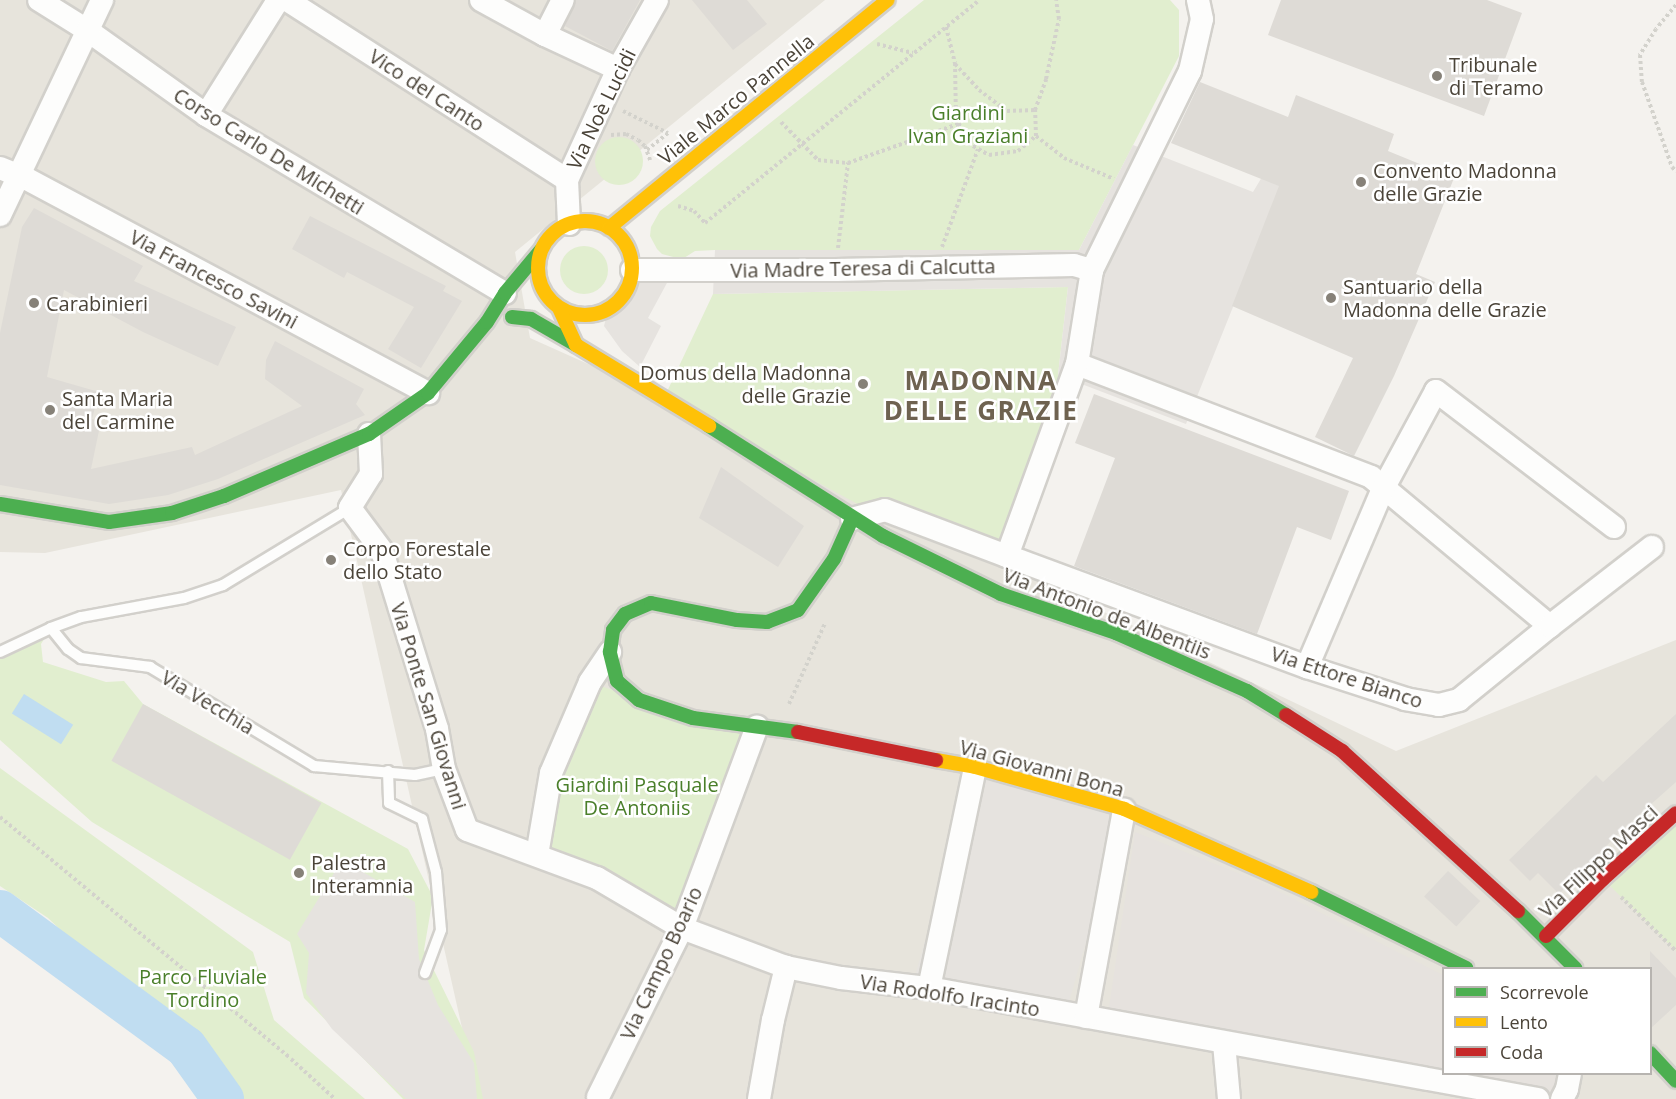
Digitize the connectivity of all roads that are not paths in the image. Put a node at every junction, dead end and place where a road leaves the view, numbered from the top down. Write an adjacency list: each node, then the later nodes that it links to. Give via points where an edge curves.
1 (39, 0): 10 (street, Corso Carlo De Michetti)
2 (102, 0): 10 (street)
3 (278, 0): 13 (street)
4 (287, 0): 15 (street, Vico del Canto)
5 (482, 0): 11 (street)
6 (563, 0): 11 (street)
7 (657, 0): 12 (street, Via Noè Lucidi)
8 (888, 0): 18 (main road, Viale Marco Pannella)
9 (1198, 0): 21 (street, via 1202,19 1190,71)
10 (87, 30): 13 (street, Corso Carlo De Michetti); 14 (street)
11 (545, 35): 12 (street)
12 (618, 69): 15 (street, Via Noè Lucidi)
13 (206, 115): 22 (street, Corso Carlo De Michetti)
14 (10, 171): 16 (street); 33 (street, Via Francesco Savini)
15 (567, 180): 17 (street, Via Noè Lucidi)
16 (0, 214)
17 (569, 224): 18 (main road, via 590,222); 19 (main road, via 552,234)
18 (609, 228): 20 (main road, via 626,246)
19 (541, 250): 22 (main road); 23 (main road, via 537,275)
20 (632, 270): 21 (street, Via Madre Teresa di Calcutta, via 1074,265); 25 (main road, via 627,290)
21 (1092, 270): 31 (street)
22 (505, 294): 27 (main road)
23 (539, 302): 24 (main road); 26 (main road)
24 (559, 308): 25 (main road, via 588,316); 29 (main road)
25 (608, 310): 28 (main road)
26 (512, 316): 27 (main road); 29 (main road, Via Antonio de Albentiis, via 531,319)
27 (487, 322): 33 (main road)
28 (604, 326)
29 (576, 345): 32 (main road, Via Antonio de Albentiis)
30 (606, 347): 32 (main road)
31 (1077, 364): 35 (street, via 1371,477); 41 (street)
32 (616, 367): 38 (main road, Via Antonio de Albentiis)
33 (428, 393): 34 (main road)
34 (369, 434): 36 (main road, via 224,496 172,513 109,522); 37 (street, via 371,474)
35 (1383, 489): 39 (street, via 1436,391); 42 (street); 46 (street)
36 (0, 504)
37 (350, 508): 43 (lane, via 223,585 184,598 81,617); 49 (street, Via Ponte San Giovanni, via 382,551 434,720)
38 (852, 519): 41 (street, Via Ettore Bianco, via 885,510); 45 (main road, via 834,559 798,610 767,622 756,622 651,603 625,614 613,630); 55 (main road, Via Antonio de Albentiis, via 1001,594 1116,633 1247,691 1342,751)
39 (1614, 527)
40 (1652, 548): 42 (street, Via Ettore Bianco)
41 (1007, 556): 46 (street, Via Ettore Bianco)
42 (1550, 626): 46 (street, Via Ettore Bianco, via 1459,700 1439,705 1406,699)
43 (51, 628): 44 (lane); 50 (lane, Via Vecchia, via 81,658 150,667 314,766)
44 (0, 652)
45 (610, 652): 47 (main road, Via Giovanni Bona, via 617,681 639,700 693,718); 53 (street, via 590,682 551,773)
46 (1307, 667)
47 (768, 728): 48 (main road, Via Giovanni Bona, via 824,735); 54 (street, Via Campo Boario)
48 (975, 768): 51 (main road, Via Giovanni Bona); 60 (street)
49 (444, 770): 50 (lane, Via Vecchia, via 415,775); 53 (street, Via Ponte San Giovanni, via 467,830)
50 (388, 771): 59 (lane, via 389,803 422,819 436,872 441,930)
51 (1124, 809): 57 (main road, Via Giovanni Bona, via 1236,857); 61 (street)
52 (1676, 813): 55 (main road, Via Filippo Masci)
53 (537, 855): 54 (street, Via Ponte San Giovanni, via 597,878)
54 (682, 928): 56 (street, Via Rodolfo Iracinto); 66 (street, Via Campo Boario)
55 (1546, 936): 58 (main road, Via Antonio de Albentiis)
56 (786, 967): 60 (street, Via Rodolfo Iracinto); 67 (street)
57 (1462, 967)
58 (1573, 967)
59 (425, 973)
60 (929, 988): 61 (street, Via Rodolfo Iracinto)
61 (1086, 1017): 62 (street, Via Rodolfo Iracinto)
62 (1224, 1043): 68 (street); 69 (street, Via Rodolfo Iracinto)
63 (1652, 1055): 65 (main road)
64 (1570, 1075): 70 (street)
65 (1676, 1081)
66 (598, 1097)
67 (759, 1099)
68 (1229, 1099)
69 (1538, 1099)
70 (1562, 1099)

